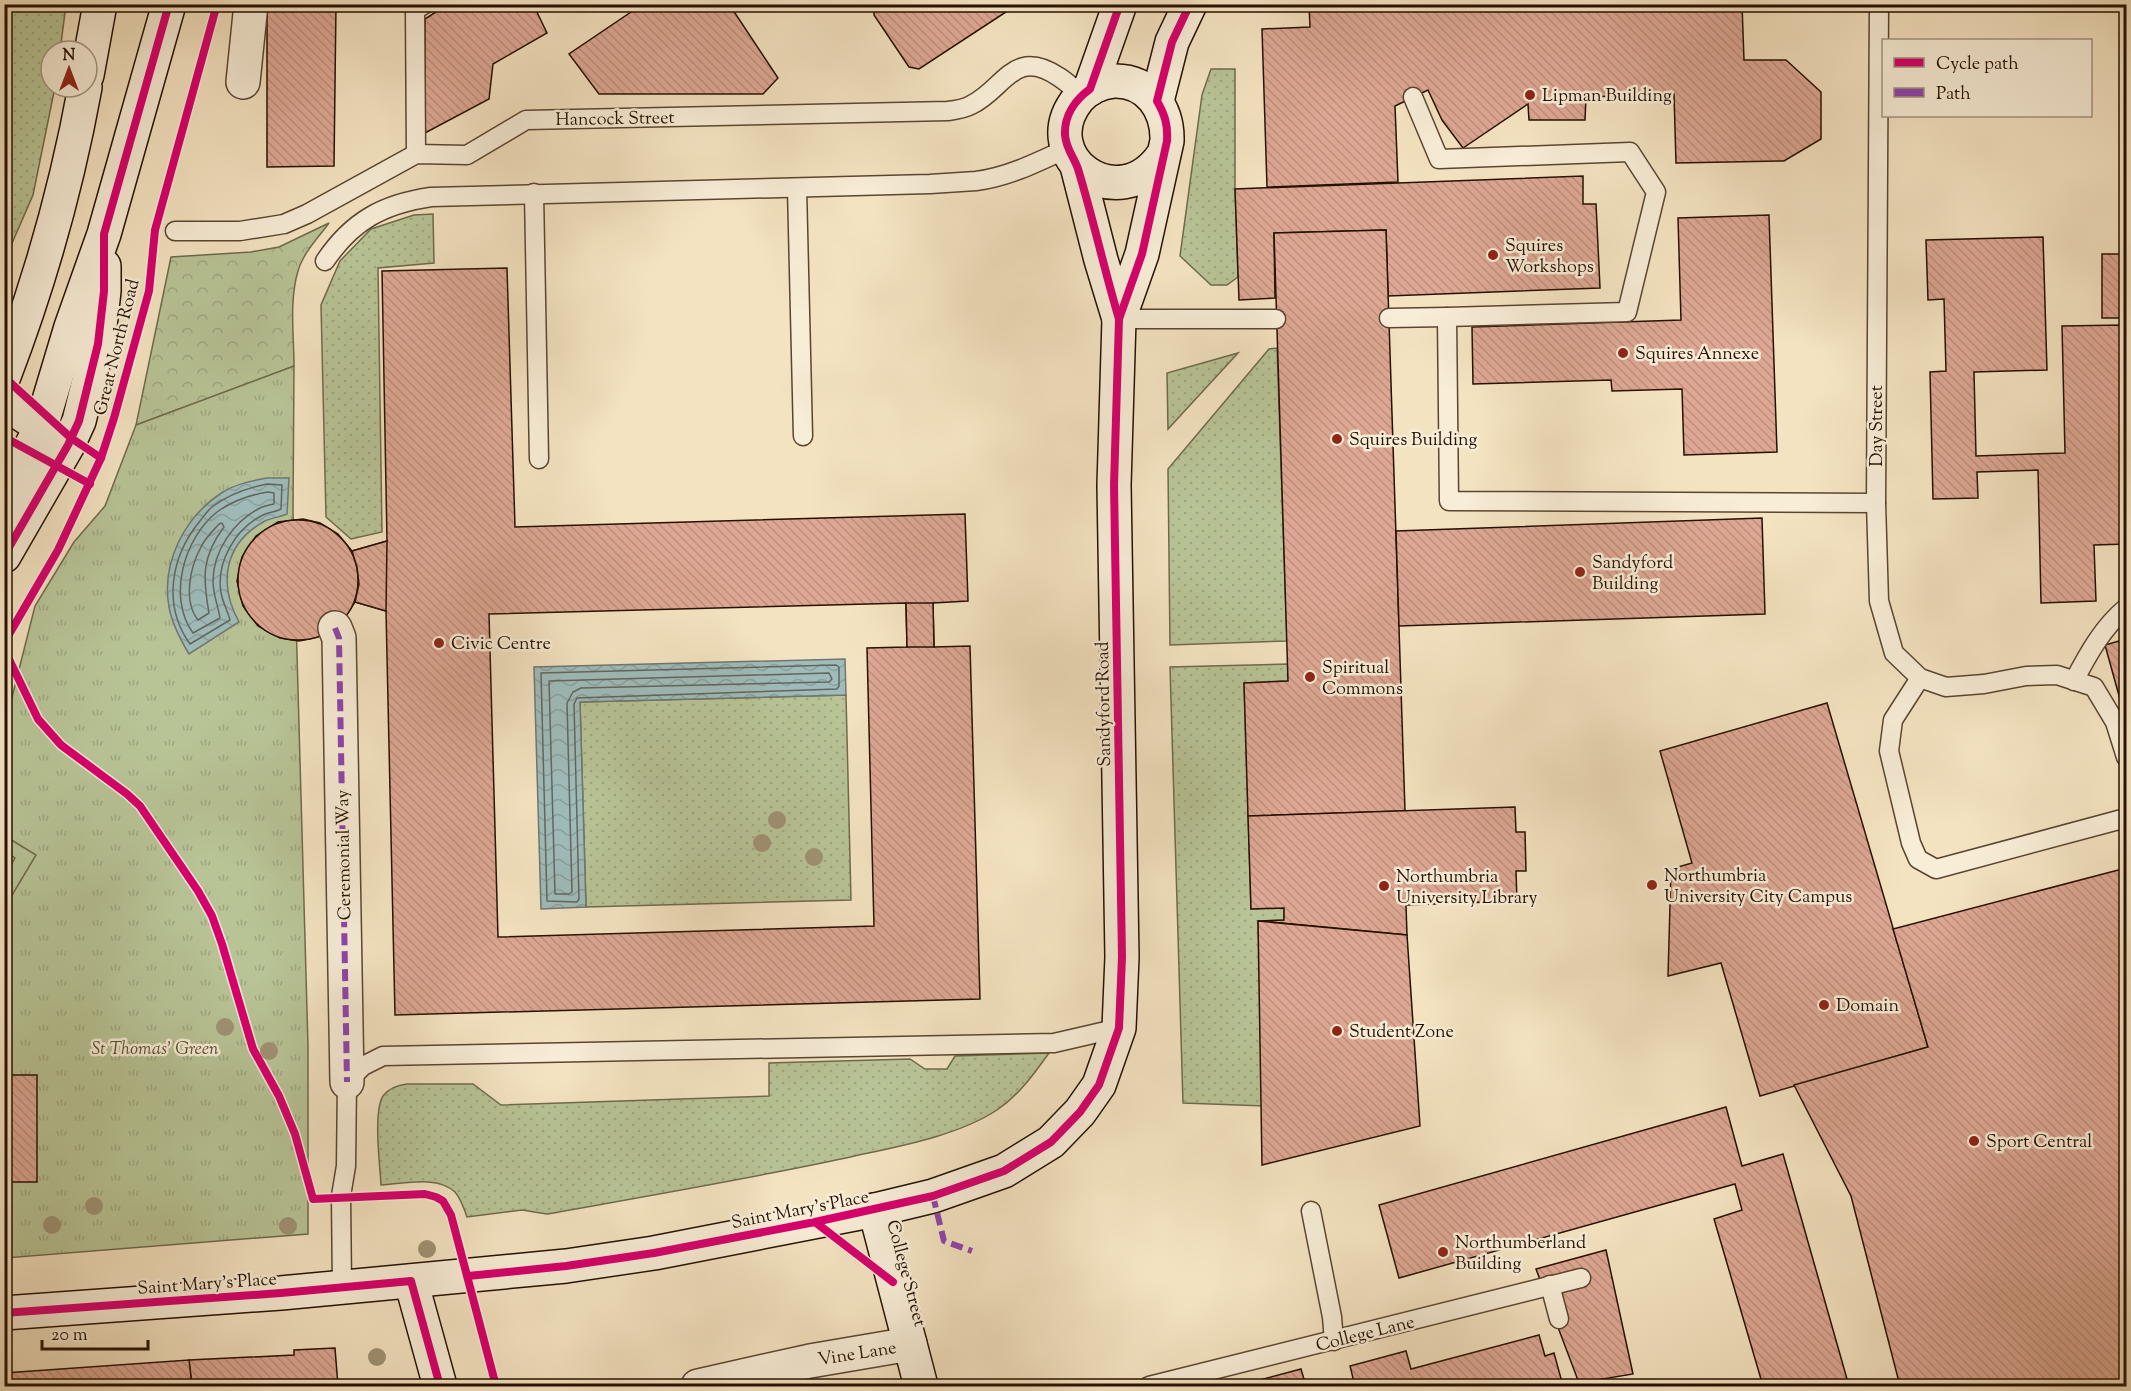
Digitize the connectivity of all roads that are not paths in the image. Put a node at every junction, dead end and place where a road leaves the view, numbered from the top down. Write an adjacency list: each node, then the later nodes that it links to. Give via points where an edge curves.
1 (100, 4): 8 (main road)
2 (169, 4): 20 (main road)
3 (251, 4): 9 (main road)
4 (424, 4): 14 (lane, via 415,10)
5 (1120, 4): 10 (main road)
6 (1190, 4): 13 (main road, via 1172,42)
7 (1879, 4): 32 (lane, Day Street)
8 (94, 39)
9 (243, 82)
10 (1085, 92): 13 (main road, via 1116,81 1131,83); 14 (lane, Hancock Street, via 1040,68 1027,67 1014,70 972,105 948,111 526,120 467,155); 16 (main road, via 1066,120 1065,134)
11 (1413, 97): 22 (lane, via 1439,159 1630,152 1656,192 1627,312)
12 (83, 99): 26 (main road, via 56,219)
13 (1157, 101): 15 (main road, via 1168,127)
14 (416, 154): 19 (lane, Hancock Street, via 284,224 240,231)
15 (1163, 155): 16 (main road, via 1149,172 1128,182 1113,183 1087,174); 24 (main road, via 1142,254)
16 (1072, 157): 17 (lane, via 978,180); 24 (main road)
17 (797, 188): 18 (lane); 29 (lane)
18 (534, 193): 21 (lane, via 408,200 353,228); 30 (lane)
19 (175, 231)
20 (104, 234): 28 (main road); 33 (main road, via 104,291 98,344 79,421)
21 (325, 261)
22 (1447, 317): 23 (lane); 32 (lane, via 1449,501)
23 (1389, 318)
24 (1119, 319): 25 (lane); 40 (main road, Sandyford Road, via 1114,485 1122,957)
25 (1276, 319)
26 (4, 376)
27 (4, 403): 28 (main road)
28 (41, 427): 31 (main road)
29 (803, 436)
30 (539, 459)
31 (4, 498)
32 (1876, 502): 36 (lane, Day Street, via 1880,601 1894,653)
33 (4, 556)
34 (2127, 608): 37 (lane, via 2089,652)
35 (335, 628): 41 (main road, Ceremonial Way, via 339,638)
36 (1920, 678): 37 (lane, Day Street, via 1946,687 2026,676 2057,675); 39 (lane, via 1893,720 1889,751 1918,859 1936,869)
37 (2074, 681): 38 (lane, Day Street, via 2094,687 2115,722)
38 (2127, 756)
39 (2127, 818)
40 (1119, 1028): 41 (lane, via 1054,1043 383,1056 363,1066); 42 (main road, Sandyford Road)
41 (347, 1082): 48 (lane, via 346,1166 341,1196)
42 (1099, 1085): 43 (main road, Saint Mary's Place, via 1051,1142 1004,1171 933,1196)
43 (875, 1210): 46 (main road, Saint Mary's Place, via 654,1253); 52 (main road, College Street)
44 (1311, 1211): 51 (lane)
45 (1581, 1278): 47 (lane, College Lane)
46 (411, 1281): 48 (main road, Saint Mary's Place); 53 (main road)
47 (1550, 1286): 50 (lane); 51 (lane, College Lane)
48 (342, 1287): 49 (main road, Saint Mary's Place)
49 (4, 1313)
50 (1559, 1319)
51 (1334, 1341): 56 (lane, College Lane)
52 (910, 1344): 54 (main road, Vine Lane); 55 (main road, College Street)
53 (440, 1386)
54 (698, 1386)
55 (921, 1386)
56 (1149, 1386)

